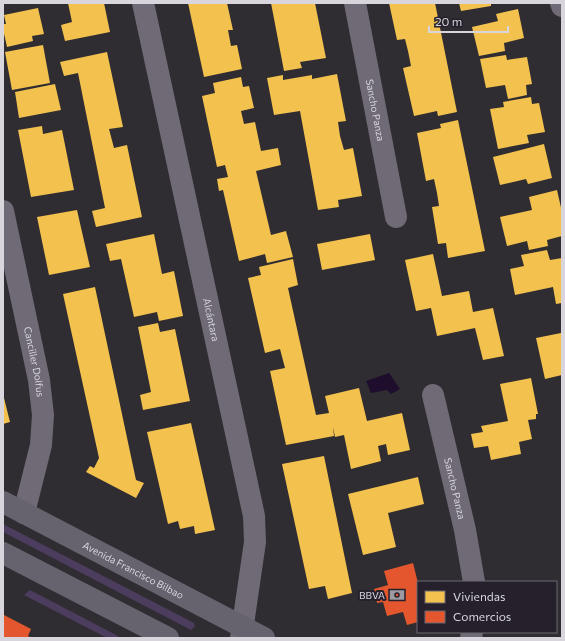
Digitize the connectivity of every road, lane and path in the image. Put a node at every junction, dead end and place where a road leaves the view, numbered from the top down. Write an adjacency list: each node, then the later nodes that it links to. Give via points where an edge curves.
1 (143, 3): 12 (street, Alcántara, via 254,516 255,542)
2 (355, 3): 6 (street, Sancho Panza)
3 (561, 3): 4 (street)
4 (562, 6)
5 (3, 210): 9 (street, Canciller Dolfus, via 39,380 43,414 41,445)
6 (396, 217)
7 (433, 395): 11 (street, Sancho Panza, via 465,530)
8 (3, 502): 9 (main road, Avenida Francisco Bilbao)
9 (24, 513): 12 (main road, Avenida Francisco Bilbao)
10 (3, 553): 13 (main road)
11 (474, 581)
12 (242, 633): 14 (main road, Avenida Francisco Bilbao)
13 (168, 638)
14 (264, 638)

